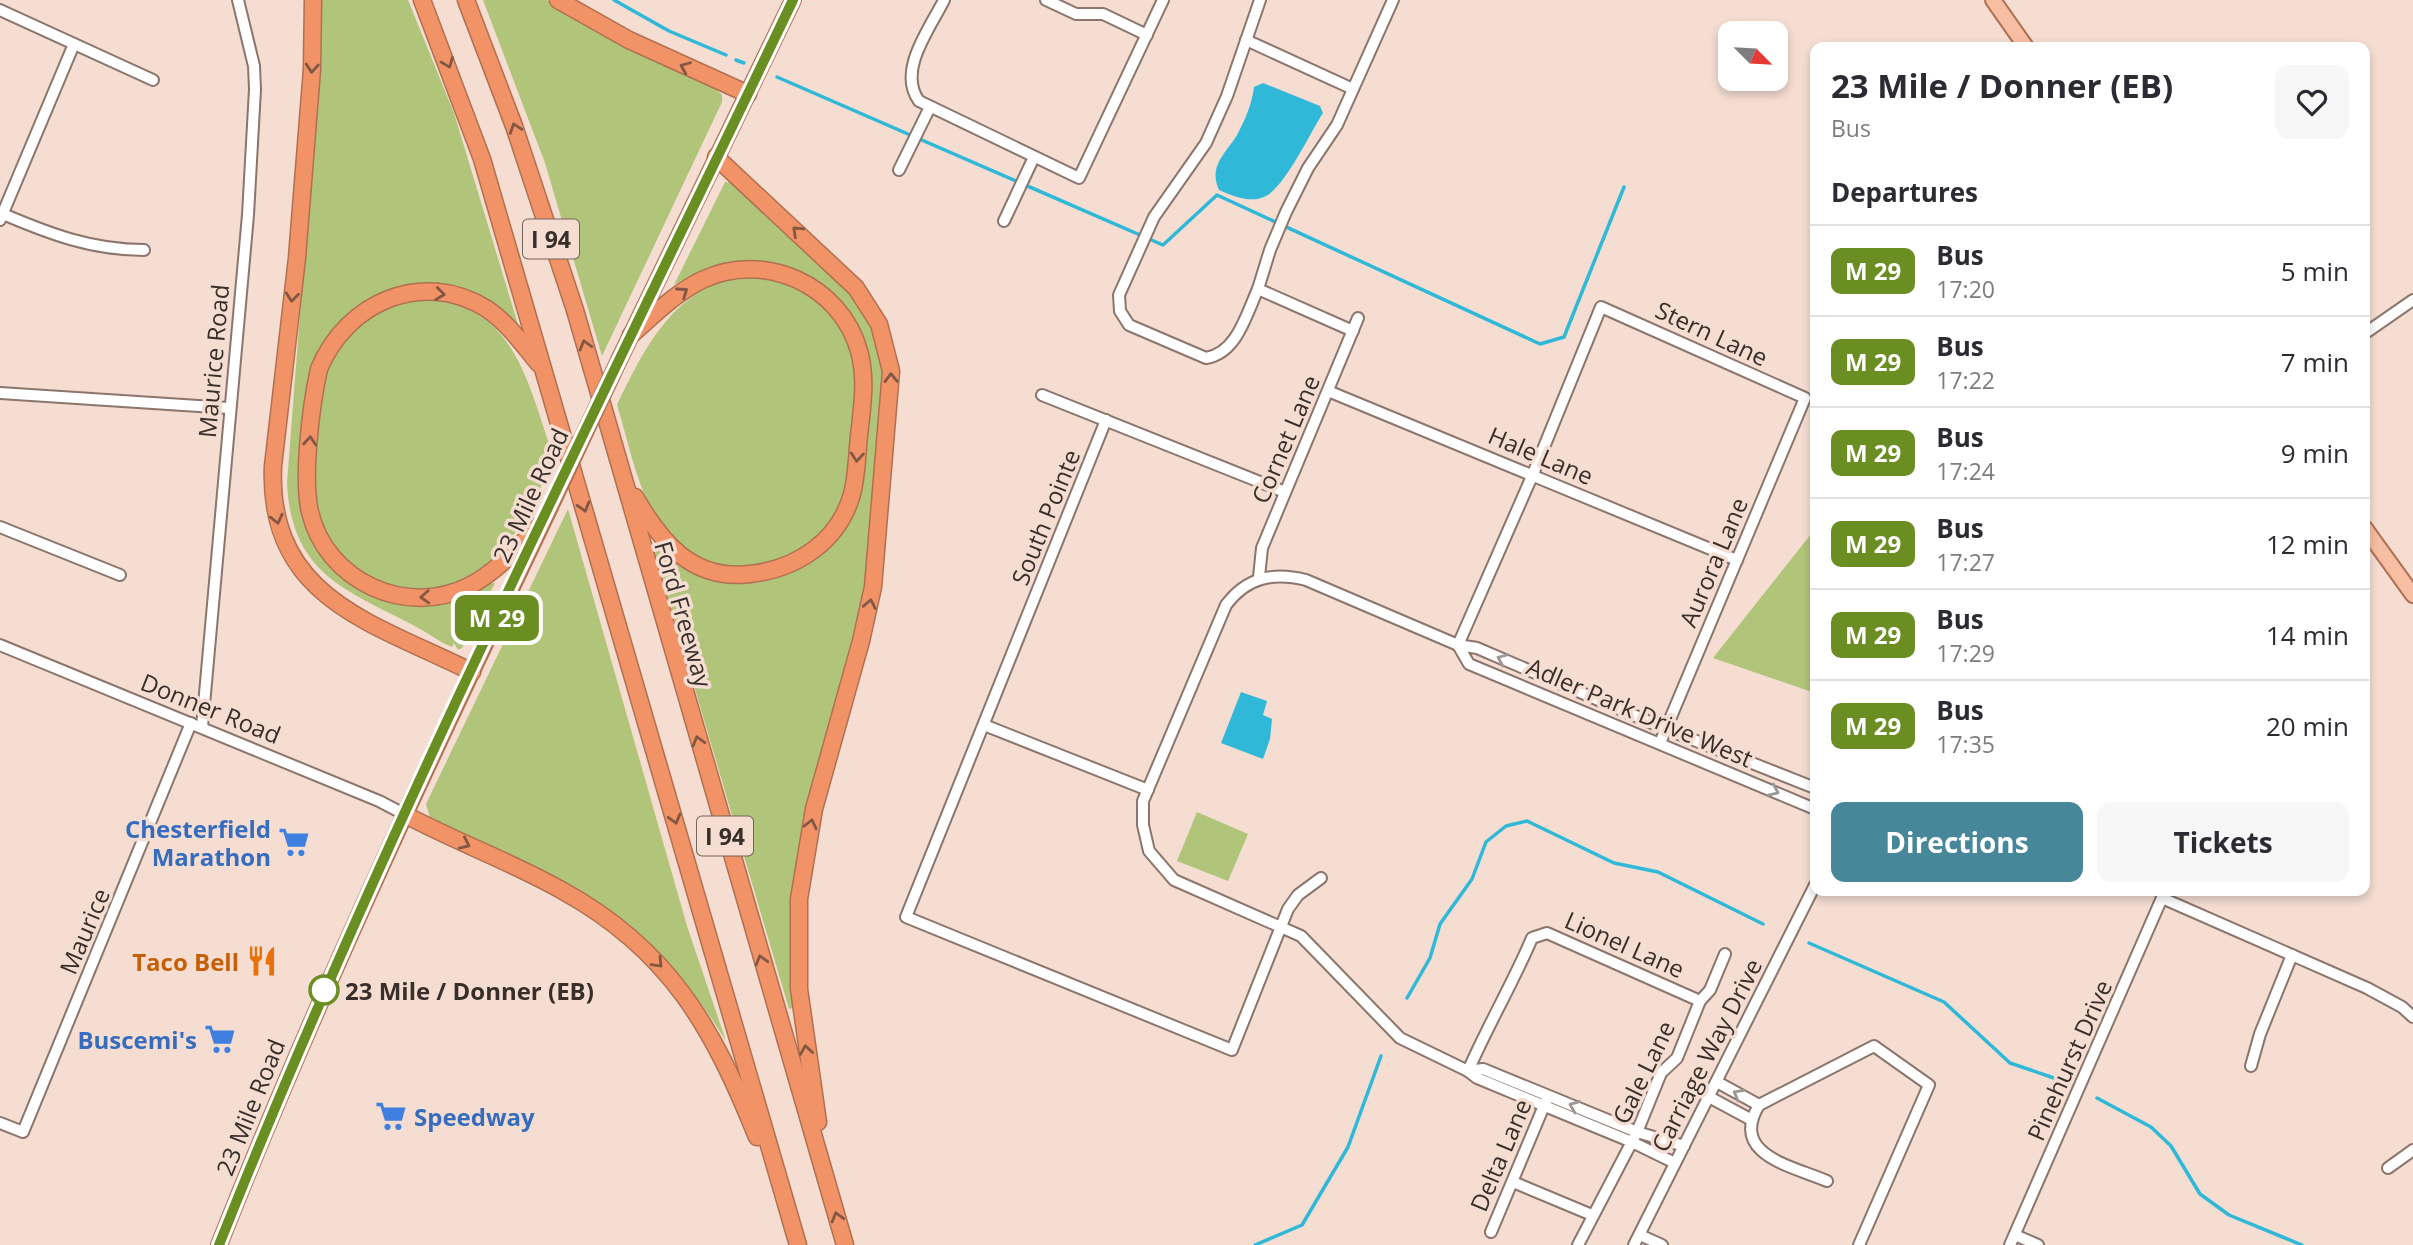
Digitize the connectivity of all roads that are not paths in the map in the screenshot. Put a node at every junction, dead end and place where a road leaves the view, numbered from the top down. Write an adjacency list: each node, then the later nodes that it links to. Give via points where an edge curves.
1 (238, 0): 39 (street, Maurice Road, via 255,89)
2 (313, 0): 53 (highway, one-way to 53, via 297,258 273,466 277,525 294,561 327,596)
3 (422, 0): 34 (highway, I 94, one-way to 34, via 479,148)
4 (466, 0): 42 (highway, Ford Freeway / I 94, one-way to 4, via 575,310)
5 (558, 0): 20 (highway, one-way to 5, via 629,40)
6 (793, 0): 20 (main road, 23 Mile Road)
7 (944, 0): 21 (street, via 910,76 912,92)
8 (1046, 0): 14 (street, via 1076,14 1102,14)
9 (1163, 0): 14 (street)
10 (1261, 0): 15 (street)
11 (1393, 0): 19 (street)
12 (1993, 0): 16 (main road)
13 (0, 10): 17 (street)
14 (1147, 35): 23 (street, via 1079,178)
15 (1246, 40): 19 (street); 28 (street, via 1206,143 1154,217 1119,295 1120,311 1129,325 1206,358 1219,356 1231,346)
16 (2022, 42)
17 (74, 44): 18 (street); 25 (street)
18 (153, 80)
19 (1353, 89): 28 (street, via 1286,212)
20 (748, 94): 22 (main road, 23 Mile Road)
21 (930, 107): 23 (street); 24 (street)
22 (716, 157): 33 (main road, 23 Mile Road); 87 (highway, one-way to 22, via 802,1024 797,929 807,840 873,587 890,362 879,324 856,288)
23 (1034, 157): 26 (street)
24 (899, 170)
25 (1, 217): 27 (street, via 109,250)
26 (1004, 221)
27 (144, 250)
28 (1258, 289): 32 (street)
29 (2413, 300): 31 (street)
30 (1358, 318): 32 (street, Cornet Lane)
31 (2370, 330)
32 (1353, 331): 35 (street, Cornet Lane)
33 (631, 335): 42 (highway, one-way to 42, via 704,279 739,269 772,271 801,281 838,309 854,337 863,380 855,483 849,503 830,536 792,564 746,575 701,567 662,540); 44 (main road, 23 Mile Road, bridge)
34 (544, 371): 44 (highway, one-way to 34, via 498,567 467,587 435,597 403,597 370,587 331,555 309,510 307,475 315,387 322,361 344,327 381,302 422,292 474,302 499,319); 89 (highway, I 94, one-way to 89)
35 (1328, 391): 41 (street, Hale Lane); 43 (street, Cornet Lane)
36 (0, 393): 39 (street)
37 (1042, 396): 40 (street)
38 (1805, 398): 41 (street, Stern Lane, via 1601,307); 47 (street, Aurora Lane)
39 (229, 408): 54 (street, Maurice Road)
40 (1106, 420): 43 (street); 55 (street, South Pointe)
41 (1533, 474): 47 (street, Hale Lane); 52 (street)
42 (625, 481): 87 (highway, Ford Freeway / I 94, one-way to 42)
43 (1285, 492): 49 (street, Cornet Lane, via 1262,548)
44 (541, 524): 53 (main road, 23 Mile Road)
45 (0, 527): 48 (street)
46 (2370, 535): 50 (main road)
47 (1737, 560): 56 (street, Aurora Lane)
48 (120, 575)
49 (1259, 577): 52 (street, Adler Park Drive West, via 1306,580); 59 (street, via 1233,595 1226,606)
50 (2413, 595)
51 (0, 645): 54 (street, Donner Road)
52 (1458, 645): 56 (street, Adler Park Drive West, one-way to 52, via 1477,648); 57 (street, Adler Park Drive West, via 1469,664)
53 (472, 672): 61 (main road, 23 Mile Road)
54 (197, 725): 61 (street, Donner Road); 79 (street, Maurice, via 23,1132)
55 (984, 725): 59 (street); 66 (street, South Pointe, via 906,917 1232,1050)
56 (1666, 729): 57 (street, Aurora Lane); 58 (street, Adler Park Drive West)
57 (1660, 743): 60 (street, Adler Park Drive West, one-way to 60)
58 (1810, 786)
59 (1148, 790): 66 (street, via 1143,825 1149,851 1174,880)
60 (1810, 807)
61 (404, 814): 89 (highway, one-way to 89, via 581,901 663,967 722,1052); 93 (main road, 23 Mile Road, via 298,1048)
62 (1321, 878): 66 (street, via 1298,895)
63 (1810, 894): 73 (street, Carriage Way Drive)
64 (2164, 896): 92 (street, Pinehurst Drive)
65 (2166, 896): 68 (street)
66 (1280, 927): 72 (street, via 1301,936 1400,1038)
67 (1725, 954): 69 (street, Gale Lane, via 1710,990)
68 (2292, 956): 70 (street, via 2385,997); 71 (street)
69 (1700, 1000): 72 (street, Lionel Lane, via 1547,933 1532,938); 80 (street, Gale Lane, via 1677,1058 1661,1073)
70 (2413, 1017)
71 (2251, 1066)
72 (1468, 1071): 74 (street, via 1483,1069); 77 (street)
73 (1717, 1082): 75 (street, Carriage Way Drive); 76 (street, one-way to 73)
74 (1548, 1095): 77 (street, Delta Lane); 80 (street, one-way to 74)
75 (1709, 1097): 78 (street); 81 (street, Carriage Way Drive)
76 (1759, 1105): 78 (street); 98 (street, via 1874,1046 1929,1085)
77 (1544, 1107): 80 (street); 86 (street, Delta Lane)
78 (1750, 1119): 85 (street, via 1755,1147)
79 (0, 1123)
80 (1635, 1137): 81 (street); 83 (street); 88 (street, Gale Lane)
81 (1684, 1146): 83 (street, Carriage Way Drive)
82 (2413, 1150): 84 (street)
83 (1675, 1163): 91 (street, Carriage Way Drive)
84 (2388, 1168)
85 (1827, 1181)
86 (1513, 1182): 88 (street); 90 (street, Delta Lane)
87 (829, 1190): 95 (highway, Ford Freeway / I 94, one-way to 87)
88 (1592, 1215): 96 (street, Gale Lane)
89 (790, 1218): 94 (highway, I 94)
90 (1491, 1232)
91 (1637, 1240): 97 (street)
92 (2013, 1240): 99 (street)
93 (219, 1245)
94 (798, 1245)
95 (845, 1245)
96 (1578, 1245)
97 (1662, 1245)
98 (1859, 1245)
99 (2038, 1245)

